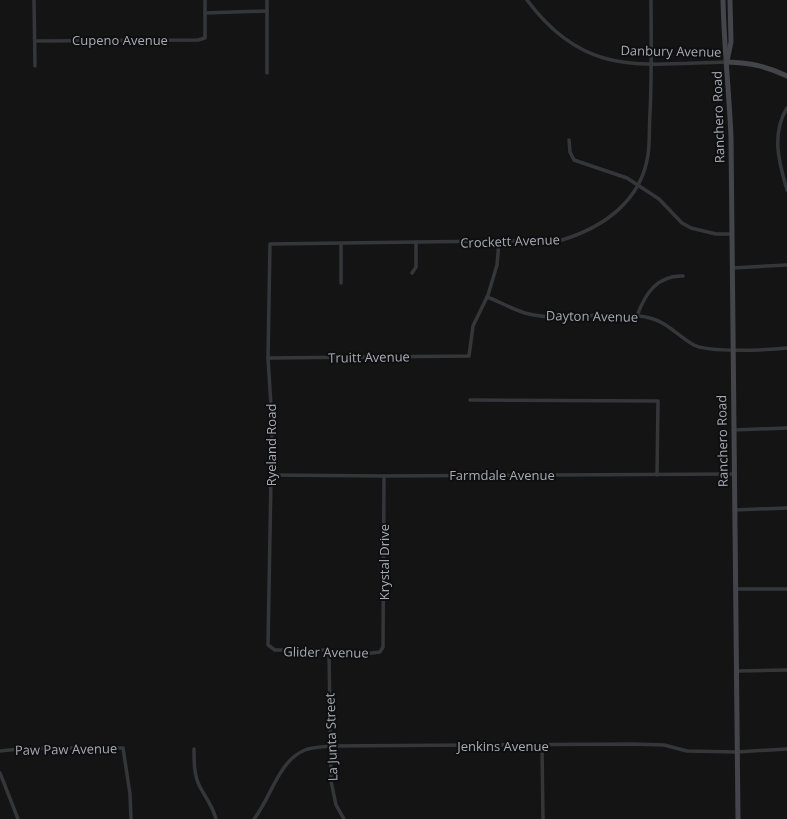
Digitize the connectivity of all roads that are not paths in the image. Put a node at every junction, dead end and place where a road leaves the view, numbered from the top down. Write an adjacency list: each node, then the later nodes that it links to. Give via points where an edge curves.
1 (34, 0): 10 (street)
2 (205, 0): 9 (street)
3 (267, 0): 8 (street)
4 (527, 0): 12 (street, Danbury Avenue, via 549,27 583,50 615,61)
5 (651, 0): 12 (street, Crockett Avenue)
6 (723, 0): 11 (main road, Ranchero Road)
7 (730, 0): 11 (main road, Ranchero Road, via 731,42)
8 (267, 11): 9 (street); 14 (street)
9 (205, 13): 10 (street, Cupeno Avenue, via 205,38 198,40)
10 (35, 41): 13 (street)
11 (727, 62): 12 (street, Danbury Avenue); 15 (main road, Danbury Avenue, via 750,63 771,68); 20 (main road, Ranchero Road)
12 (650, 63): 18 (street, Crockett Avenue, via 650,134 646,163)
13 (35, 66)
14 (267, 73)
15 (787, 76)
16 (787, 108): 19 (street, via 778,131 777,149)
17 (569, 140): 18 (street, via 574,160 627,178)
18 (638, 185): 20 (street, via 659,199 690,228 716,234); 21 (street, Crockett Avenue, via 623,207 603,223 582,234 562,240)
19 (787, 190)
20 (732, 234): 26 (main road, Ranchero Road)
21 (499, 242): 22 (street, Crockett Avenue); 30 (street, via 497,264)
22 (416, 243): 24 (street, Crockett Avenue); 27 (street, via 416,267)
23 (270, 244): 24 (street, Crockett Avenue); 34 (street, Ryeland Road)
24 (341, 244): 29 (street)
25 (787, 265): 26 (street)
26 (732, 268): 33 (main road, Ranchero Road)
27 (412, 273)
28 (683, 276): 31 (street, via 661,280 650,290)
29 (341, 282)
30 (487, 297): 31 (street, Dayton Avenue, via 529,314); 34 (street, Truitt Avenue, via 474,326 469,356)
31 (637, 316): 33 (street, Dayton Avenue, via 650,318 695,346)
32 (787, 348): 33 (street, Dayton Avenue)
33 (733, 349): 37 (main road, Ranchero Road)
34 (268, 358): 38 (street, Ryeland Road, via 272,422)
35 (470, 400): 40 (street, via 658,401)
36 (787, 428): 37 (street)
37 (733, 430): 39 (main road, Ranchero Road)
38 (271, 474): 41 (street, Farmdale Avenue); 46 (street, Ryeland Road)
39 (733, 474): 40 (street, Farmdale Avenue); 43 (main road, Ranchero Road)
40 (657, 475): 41 (street, Farmdale Avenue)
41 (384, 476): 47 (street, Krystal Drive)
42 (787, 508): 43 (street)
43 (734, 510): 44 (main road, Ranchero Road)
44 (736, 589): 45 (street); 50 (main road, Ranchero Road)
45 (787, 589)
46 (268, 645): 48 (street, Glider Avenue, via 274,650)
47 (383, 647): 48 (street, Glider Avenue, via 380,652 364,654)
48 (329, 652): 51 (street, La Junta Street)
49 (787, 670): 50 (street)
50 (737, 671): 56 (main road, Ranchero Road)
51 (330, 746): 52 (street, Jenkins Avenue); 61 (street, Jenkins Avenue, via 306,749 292,759); 62 (street, La Junta Street, via 331,781 336,805)
52 (542, 746): 56 (street, Jenkins Avenue, via 664,745 687,751); 63 (street)
53 (194, 749): 60 (street, via 194,769 199,786)
54 (787, 749): 56 (street, Jenkins Avenue)
55 (0, 751): 59 (street, Paw Paw Avenue, via 29,748 123,748)
56 (736, 752): 64 (main road, Ranchero Road)
57 (0, 773): 58 (street)
58 (18, 819)
59 (131, 819)
60 (216, 819)
61 (254, 819)
62 (344, 819)
63 (543, 819)
64 (738, 819)

